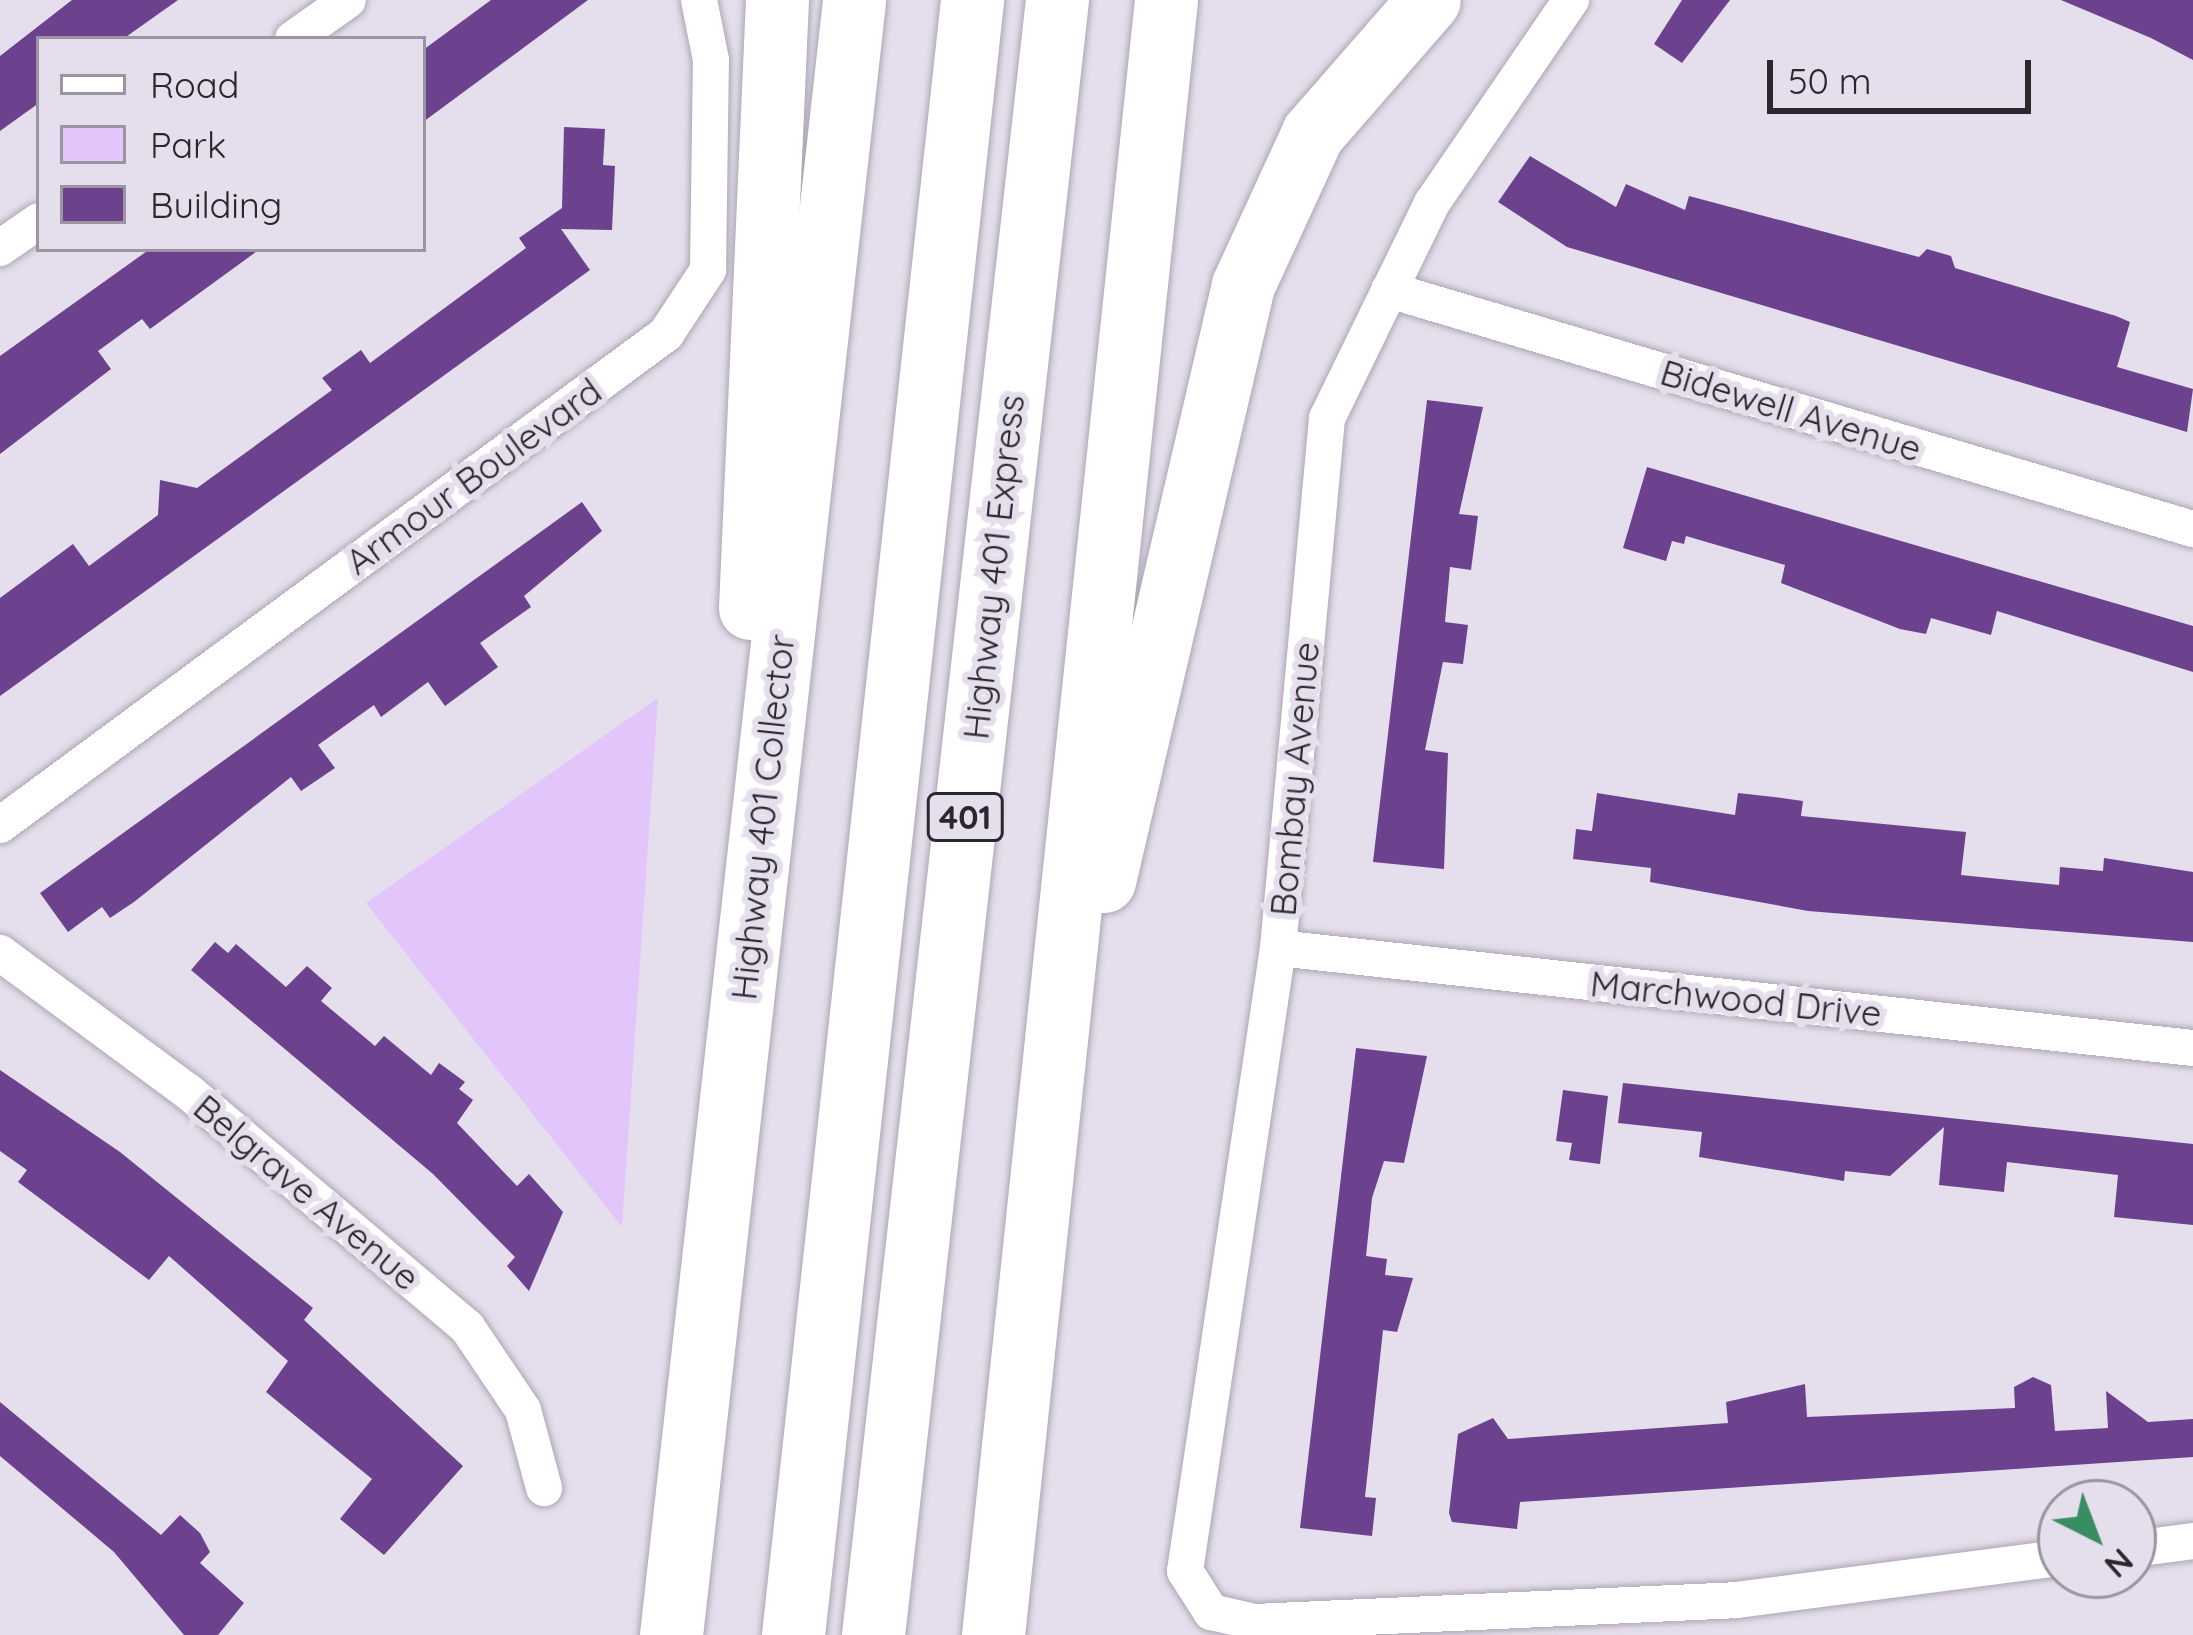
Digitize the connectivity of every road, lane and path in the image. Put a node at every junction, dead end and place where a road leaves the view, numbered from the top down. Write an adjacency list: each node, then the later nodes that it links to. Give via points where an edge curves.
1 (348, 0): 10 (street)
2 (699, 0): 16 (street, Armour Boulevard, via 711,60 708,270 665,334)
3 (777, 0): 15 (highway, via 779,97 745,588)
4 (854, 0): 15 (highway, Highway 401 Collector)
5 (972, 0): 27 (highway, 401)
6 (1058, 0): 28 (highway, Highway 401 Express / 401)
7 (1166, 0): 19 (highway)
8 (1429, 0): 19 (highway, via 1313,133 1243,285 1087,949)
9 (1571, 0): 13 (street, Bombay Avenue, via 1432,203)
10 (297, 36)
11 (36, 222): 12 (street)
12 (2, 242)
13 (1389, 290): 14 (street, Bidewell Avenue); 17 (street, Bombay Avenue, via 1327,418)
14 (2193, 530)
15 (773, 702): 26 (highway, Highway 401 Collector)
16 (0, 825)
17 (1278, 948): 20 (street, Marchwood Drive); 25 (street, Bombay Avenue, via 1185,1571 1211,1612 1255,1622)
18 (0, 953): 21 (street, Belgrave Avenue, via 190,1093 467,1327 523,1409)
19 (1057, 1005): 29 (highway)
20 (2193, 1048)
21 (544, 1488)
22 (2193, 1541): 23 (street)
23 (2157, 1546)
24 (2037, 1562): 25 (street)
25 (1734, 1617)
26 (671, 1635)
27 (793, 1635)
28 (873, 1635)
29 (993, 1635)

